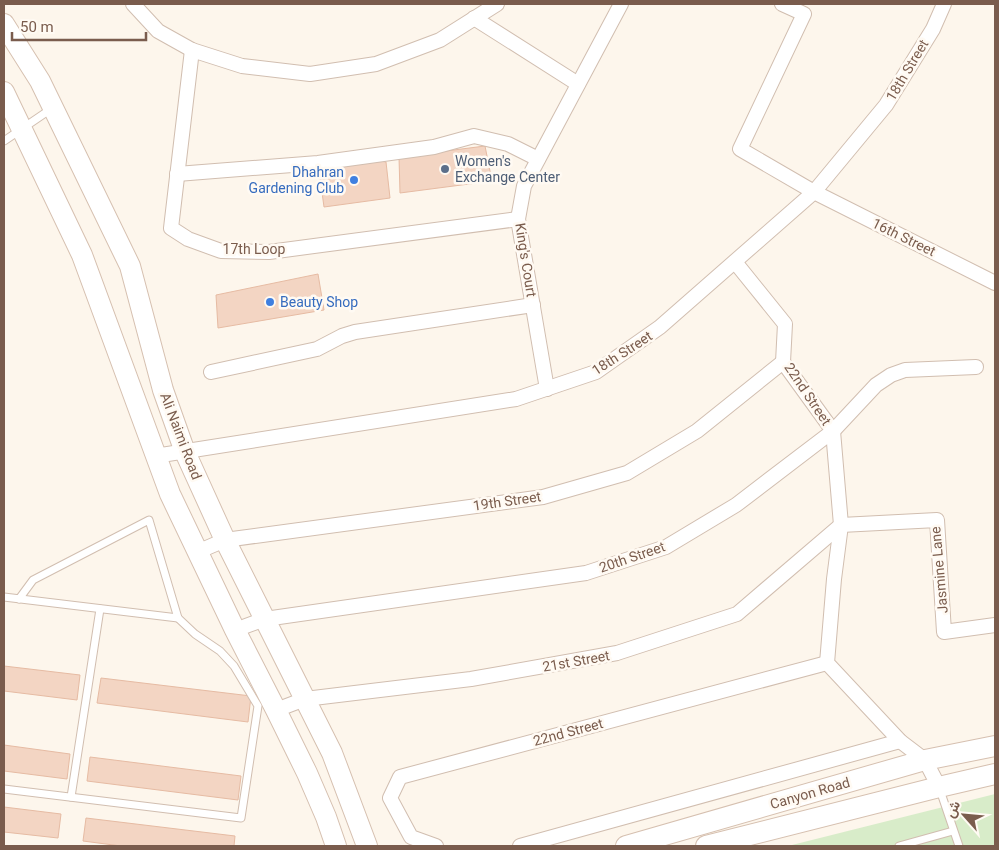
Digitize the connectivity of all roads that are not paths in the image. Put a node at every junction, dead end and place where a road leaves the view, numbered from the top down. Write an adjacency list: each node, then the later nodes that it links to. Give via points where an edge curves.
1 (133, 4): 8 (street, via 158,30)
2 (497, 4): 6 (street)
3 (621, 4): 9 (street, King's Court)
4 (782, 4): 16 (street, via 804,14 740,149)
5 (944, 4): 16 (street, 18th Street, via 933,29 886,105)
6 (474, 18): 8 (street, via 440,40 376,64 310,74 242,66); 9 (street)
7 (4, 24): 11 (main road, Ali Naimi Road)
8 (192, 50): 15 (street, 17th Loop)
9 (578, 84): 14 (street, King's Court)
10 (4, 92): 12 (main road)
11 (53, 108): 12 (lane); 26 (main road, Ali Naimi Road, via 130,266 163,390)
12 (22, 129): 13 (lane); 27 (main road, via 82,254)
13 (4, 141)
14 (538, 159): 15 (street, via 508,144 474,136 434,147 318,163); 17 (street, King's Court, via 524,186)
15 (177, 174): 17 (street, 17th Loop, via 171,228 188,239 221,251 269,252)
16 (814, 192): 18 (street, 18th Street); 19 (street, 16th Street)
17 (518, 219): 20 (street, King's Court)
18 (735, 262): 21 (street, 22nd Street, via 785,324); 24 (street, 18th Street, via 660,328 596,372)
19 (995, 282)
20 (533, 304): 23 (street, via 355,332 317,349); 24 (street, King's Court)
21 (784, 362): 25 (street, 22nd Street); 29 (street, 19th Street, via 697,432 627,473 543,497)
22 (976, 367): 25 (street, 20th Street, via 905,370 891,375 876,385)
23 (211, 372)
24 (547, 389): 26 (street, 18th Street, via 516,398)
25 (833, 431): 28 (street, 22nd Street); 35 (street, 20th Street, via 736,506 666,547 586,573)
26 (185, 452): 27 (street, 18th Street); 29 (main road, Ali Naimi Road)
27 (155, 456): 30 (main road)
28 (841, 525): 36 (street, Jasmine Lane, via 938,520 944,632); 38 (street, 22nd Street); 39 (street, 21st Street, via 737,614 617,653 471,679)
29 (225, 540): 30 (street, 19th Street); 35 (main road, Ali Naimi Road)
30 (197, 552): 37 (main road)
31 (4, 597): 32 (lane)
32 (19, 599): 33 (lane); 34 (lane, via 33,580 149,520)
33 (100, 609): 34 (lane); 47 (lane)
34 (178, 618): 47 (lane, via 225,656 258,706 241,818)
35 (264, 619): 37 (street, 20th Street); 39 (main road, Ali Naimi Road)
36 (995, 625)
37 (235, 630): 40 (main road)
38 (827, 663): 41 (street); 51 (street, 22nd Street, via 400,777 390,798 411,837)
39 (305, 699): 40 (street, 21st Street); 50 (main road, Ali Naimi Road, via 332,753)
40 (276, 710): 49 (main road, via 307,773)
41 (900, 741): 43 (street); 52 (street)
42 (995, 746): 43 (main road, Canyon Road)
43 (925, 760): 45 (street); 53 (main road, Canyon Road)
44 (995, 774): 45 (main road, Canyon Road)
45 (939, 787): 48 (lane); 54 (main road, Canyon Road)
46 (4, 789): 47 (lane)
47 (71, 797)
48 (954, 831): 55 (lane); 56 (lane)
49 (336, 846)
50 (367, 846)
51 (436, 846)
52 (520, 846)
53 (626, 846)
54 (706, 846)
55 (899, 846)
56 (959, 846)

